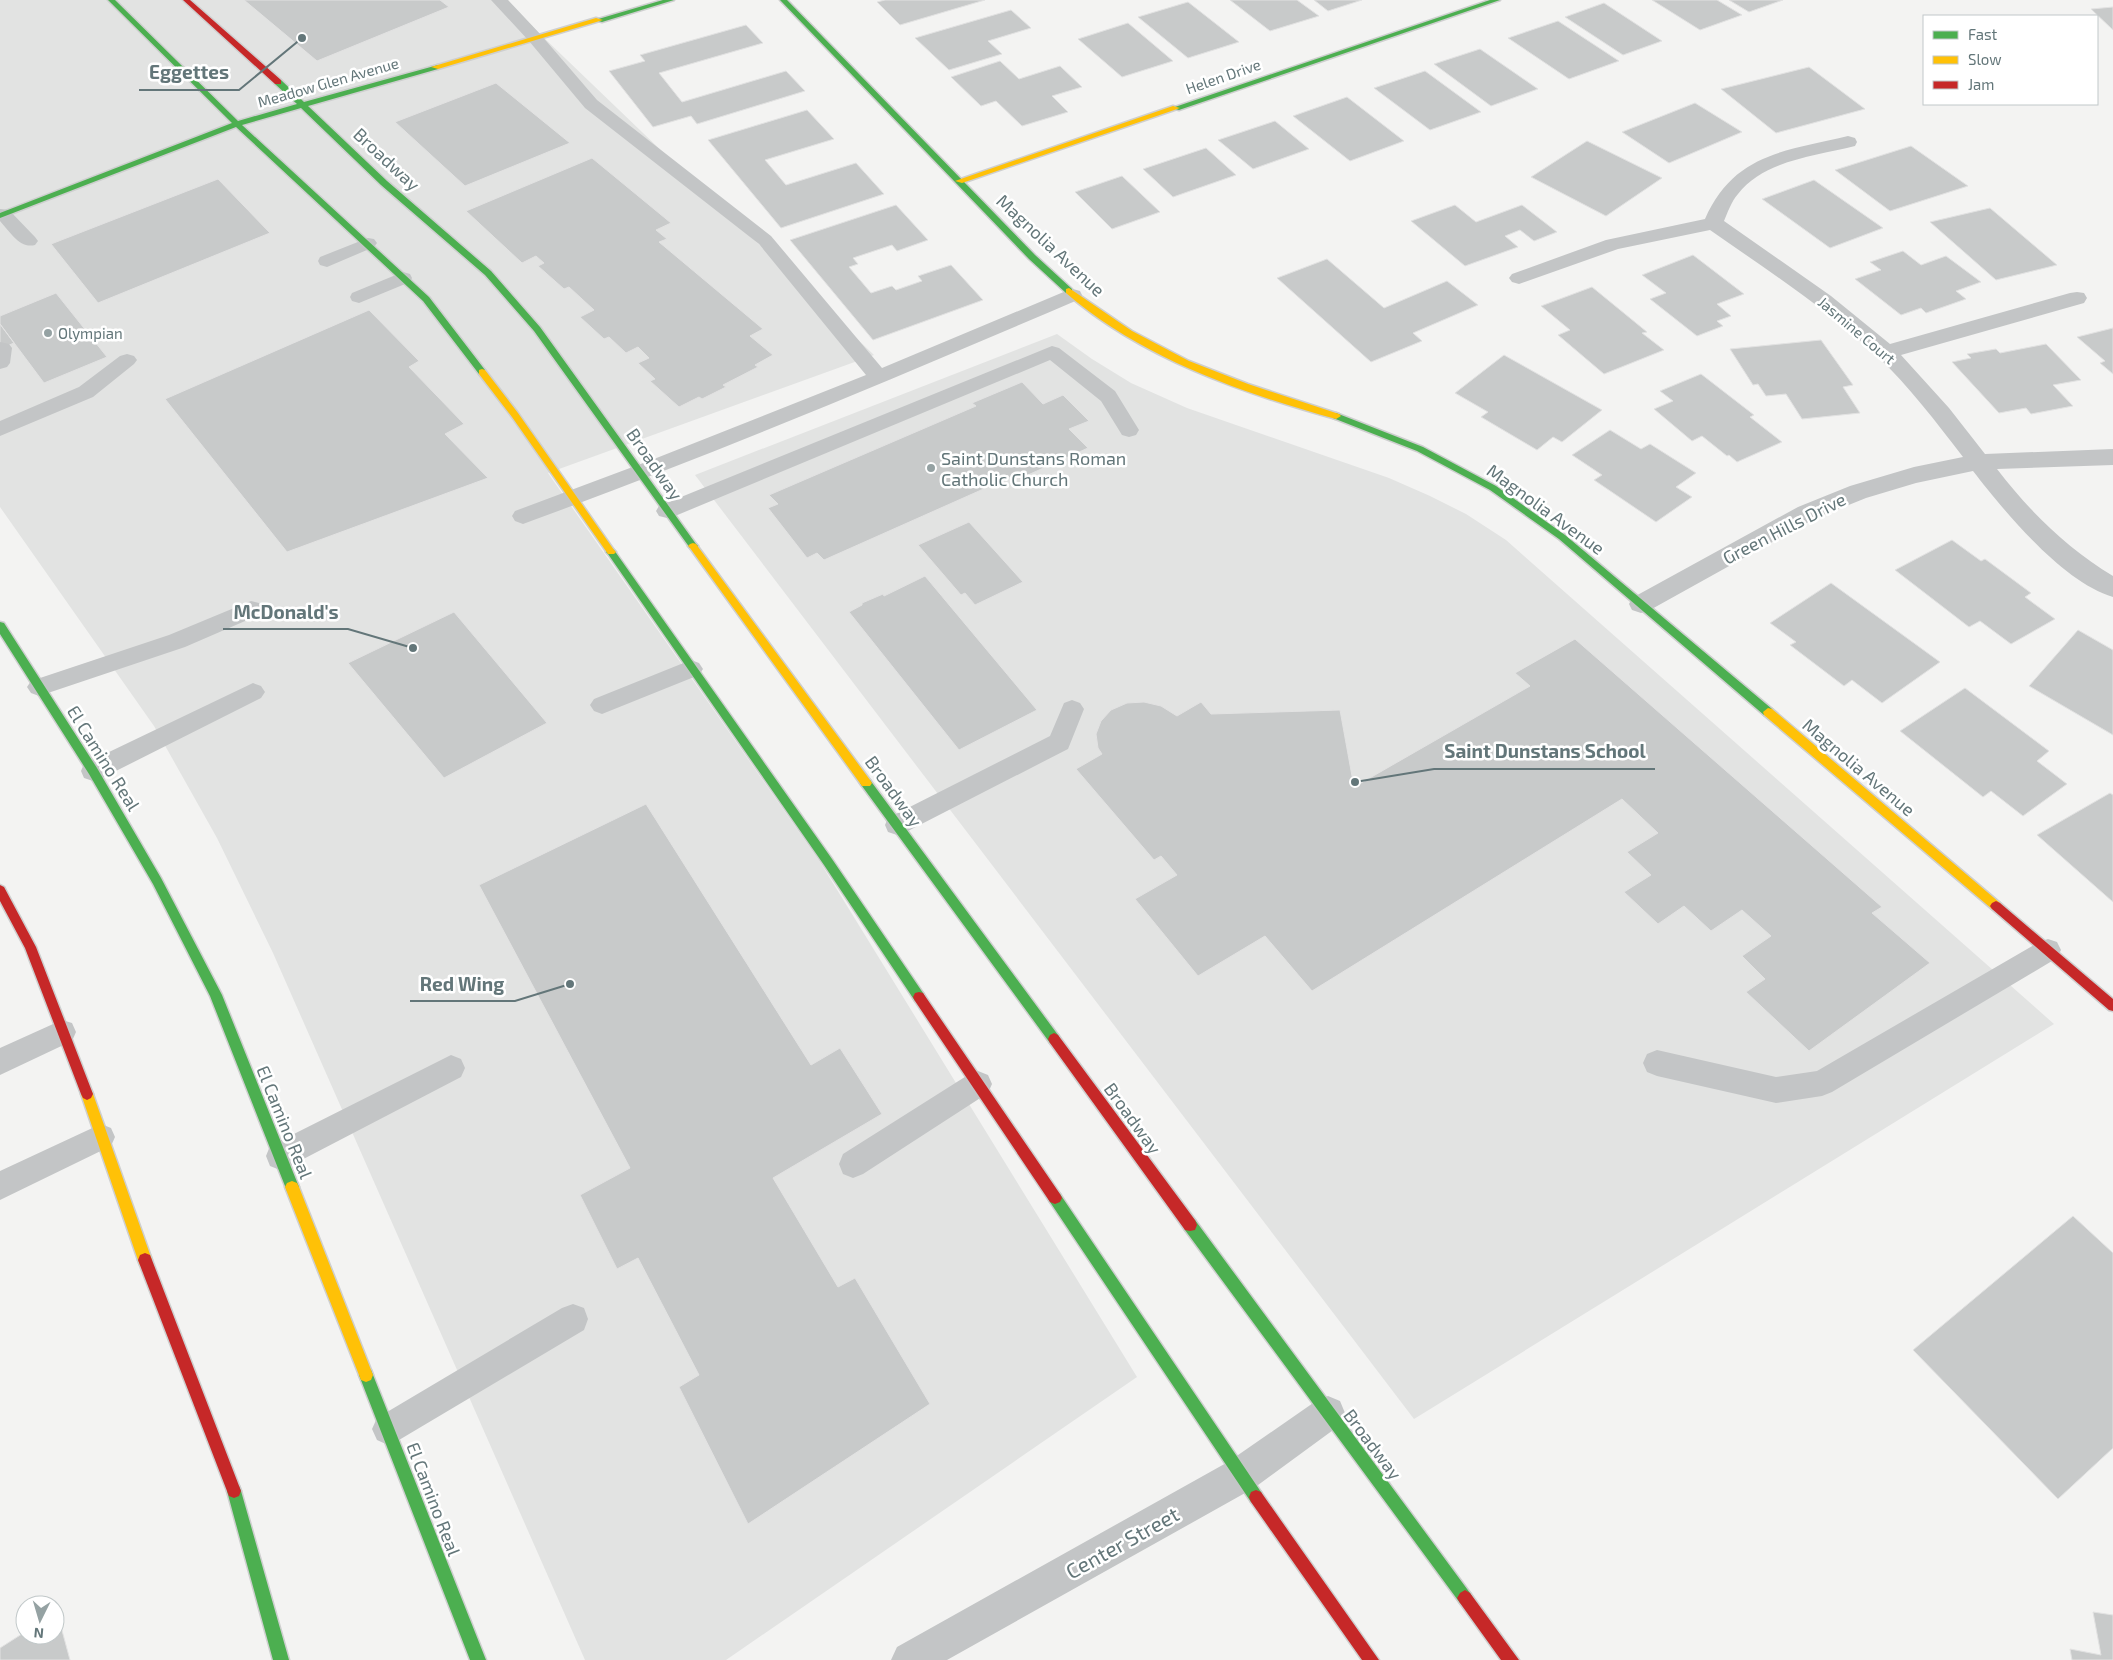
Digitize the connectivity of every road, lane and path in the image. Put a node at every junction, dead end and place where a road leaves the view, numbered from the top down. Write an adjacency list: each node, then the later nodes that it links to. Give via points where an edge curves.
1 (111, 0): 9 (street)
2 (186, 0): 8 (street, Broadway)
3 (499, 0): 7 (lane)
4 (671, 0): 7 (street, Meadow Glen Avenue)
5 (784, 0): 11 (street, Magnolia Avenue)
6 (1497, 0): 11 (street, Helen Drive)
7 (535, 38): 8 (street, Meadow Glen Avenue); 24 (lane, via 591,104 765,240)
8 (303, 104): 9 (street, Meadow Glen Avenue); 29 (street, Broadway, via 384,183 488,273 537,329)
9 (237, 124): 12 (street, Meadow Glen Avenue); 15 (street)
10 (1848, 142): 13 (street, via 1761,168 1737,183)
11 (959, 181): 19 (street, Magnolia Avenue)
12 (2, 215): 14 (lane)
13 (1712, 222): 18 (street, via 1613,244); 22 (street, Jasmine Court, via 1841,314)
14 (29, 242)
15 (368, 243): 16 (lane); 17 (street)
16 (327, 261)
17 (403, 278): 20 (lane); 30 (street, via 426,299 470,355)
18 (1519, 278)
19 (1073, 295): 24 (lane); 34 (street, Magnolia Avenue, via 1124,331 1192,367 1273,397 1350,420 1420,449 1493,488 1562,537)
20 (359, 297)
21 (2077, 298): 22 (street)
22 (1886, 352): 28 (street, Jasmine Court, via 1922,390)
23 (127, 360): 25 (lane, via 86,392)
24 (879, 378): 29 (lane)
25 (0, 429)
26 (1129, 430): 31 (lane, via 1108,396 1052,352)
27 (2113, 456): 28 (street, Green Hills Drive)
28 (1978, 462): 33 (street, Jasmine Court, via 2012,505 2051,545); 34 (street, Green Hills Drive, via 1914,475 1806,513)
29 (640, 472): 30 (lane); 31 (street, Broadway)
30 (572, 498): 32 (lane); 37 (street)
31 (667, 511): 43 (street, Broadway)
32 (523, 516)
33 (2113, 588)
34 (1641, 604): 45 (street, Magnolia Avenue)
35 (251, 609): 38 (lane, via 177,641)
36 (0, 626): 38 (street, El Camino Real)
37 (691, 668): 40 (lane); 51 (street, via 828,862)
38 (39, 687): 42 (street, El Camino Real)
39 (253, 692): 42 (lane)
40 (602, 705)
41 (1072, 709): 43 (lane, via 1060,742)
42 (93, 771): 53 (street, El Camino Real, via 157,881 216,995)
43 (897, 825): 57 (street, Broadway)
44 (0, 890): 47 (street, via 30,948)
45 (2048, 950): 46 (street, Magnolia Avenue); 49 (lane, via 1822,1083 1776,1090)
46 (2113, 1006)
47 (62, 1032): 48 (lane); 52 (street)
48 (0, 1062)
49 (1657, 1063)
50 (451, 1068): 53 (lane)
51 (978, 1084): 54 (lane); 59 (street)
52 (102, 1137): 55 (lane); 60 (street, via 126,1209 236,1496)
53 (280, 1156): 58 (street, El Camino Real)
54 (853, 1164)
55 (0, 1186)
56 (573, 1319): 58 (lane)
57 (1328, 1413): 59 (street, Center Street); 64 (street, Broadway)
58 (388, 1428): 61 (street, El Camino Real)
59 (1241, 1475): 62 (street, Center Street); 63 (street)
60 (281, 1660)
61 (478, 1660)
62 (910, 1660)
63 (1371, 1660)
64 (1511, 1660)

